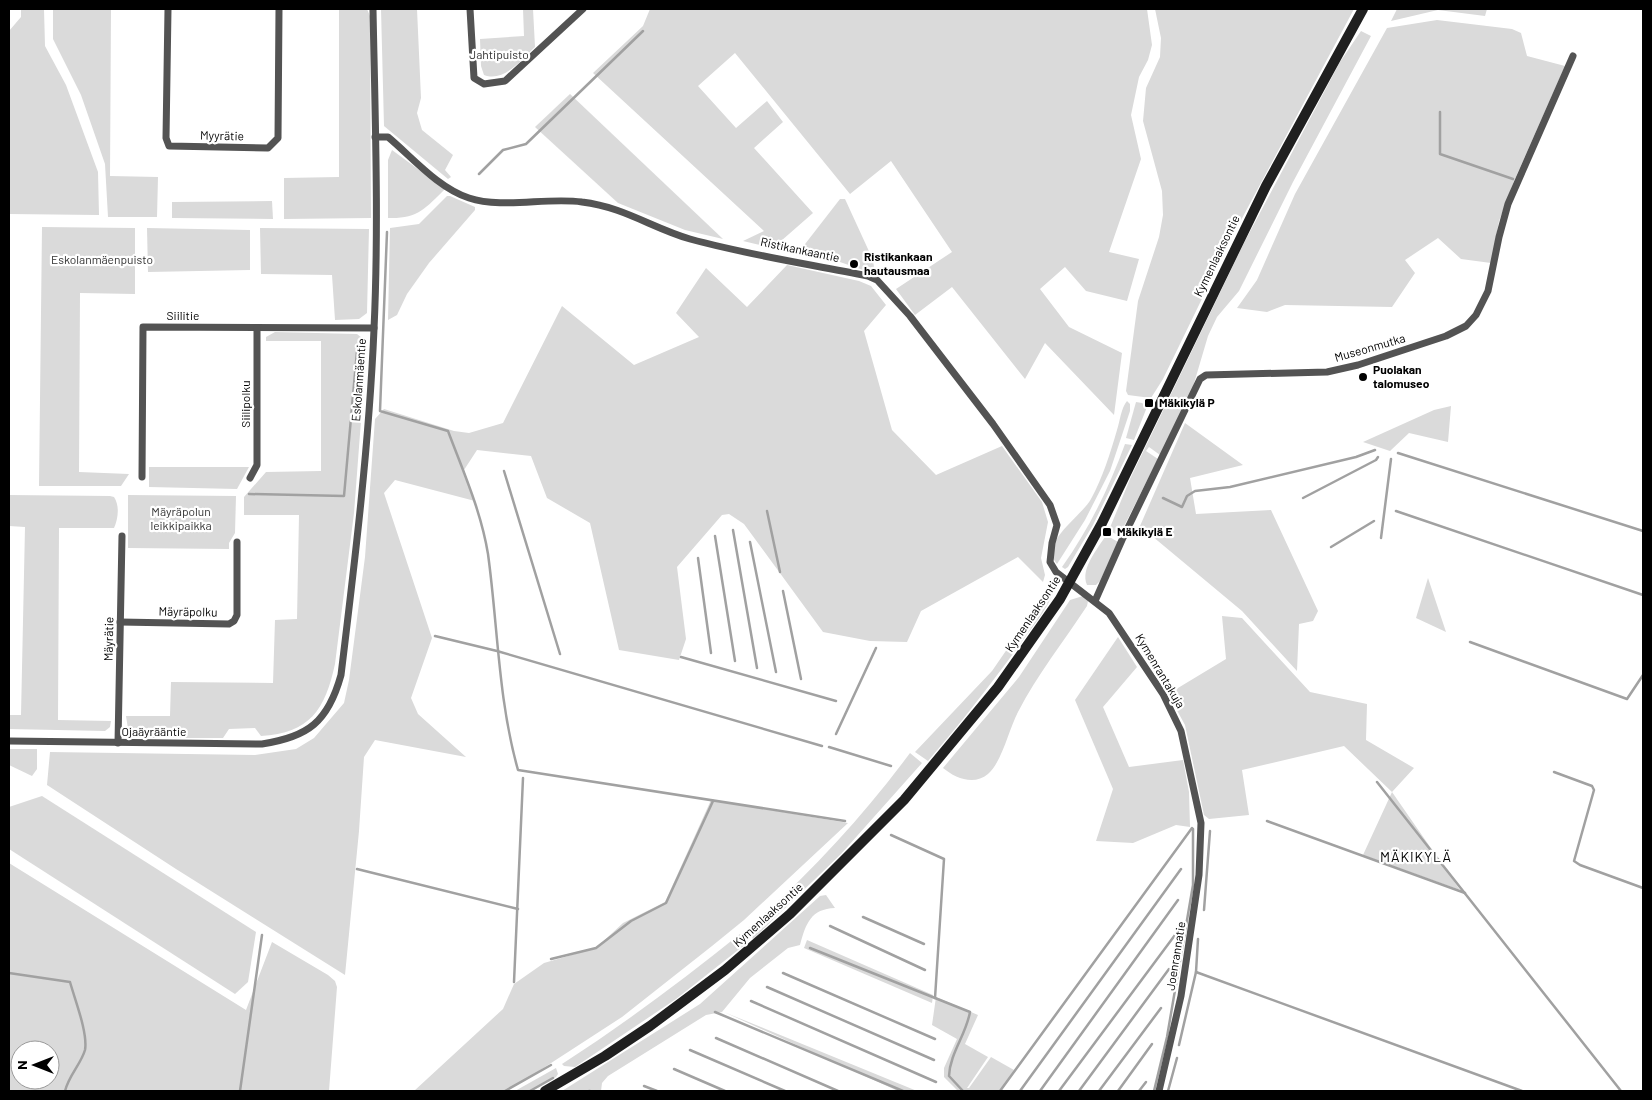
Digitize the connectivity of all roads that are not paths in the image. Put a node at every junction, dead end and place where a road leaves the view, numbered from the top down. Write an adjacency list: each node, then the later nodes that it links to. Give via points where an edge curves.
1 (168, 9): 2 (street, Myyrätie, via 168,146 268,148 278,138)
2 (279, 9)
3 (374, 9): 8 (street, Eskolanmäentie)
4 (470, 9): 5 (street, via 474,78 484,84 504,81)
5 (583, 9)
6 (1363, 9): 15 (main road, Kymenlaaksontie, via 1266,186 1102,523)
7 (1573, 56): 16 (street, Museonmutka, via 1520,173 1499,237 1488,291 1472,320 1446,336 1327,372 1206,375 1200,379)
8 (375, 137): 10 (street, Eskolanmäentie); 15 (street, Ristikankaantie, via 388,137 450,190 475,200 564,200 599,205 640,217 688,238 877,280 910,316 987,416 1050,505 1057,525 1050,562 1056,572)
9 (257, 328): 10 (street, Siilitie); 11 (street, Siilitie, via 143,327); 12 (street, Siilipolku, via 257,465)
10 (374, 328): 18 (street, Eskolanmäentie, via 361,508 341,675 328,708)
11 (142, 478)
12 (250, 478)
13 (122, 536): 17 (street, Mäyrätie)
14 (237, 542): 17 (street, Mäyräpolku, via 237,615 234,621 229,624)
15 (1070, 582): 16 (street, Kymenrantakuja); 22 (main road, Kymenlaaksontie, via 1035,636 952,745 904,800 790,914 725,970 650,1026)
16 (1095, 601): 21 (street, Kymenrantakuja, via 1109,613 1163,694 1177,723 1190,766)
17 (120, 622): 20 (street, Mäyrätie)
18 (299, 736): 20 (street, Ojaäyrääntie, via 262,744)
19 (9, 741): 20 (street, Ojaäyrääntie)
20 (118, 743)
21 (1201, 823): 23 (street, Joenrannatie, via 1199,875 1188,958)
22 (545, 1091)
23 (1159, 1091)

